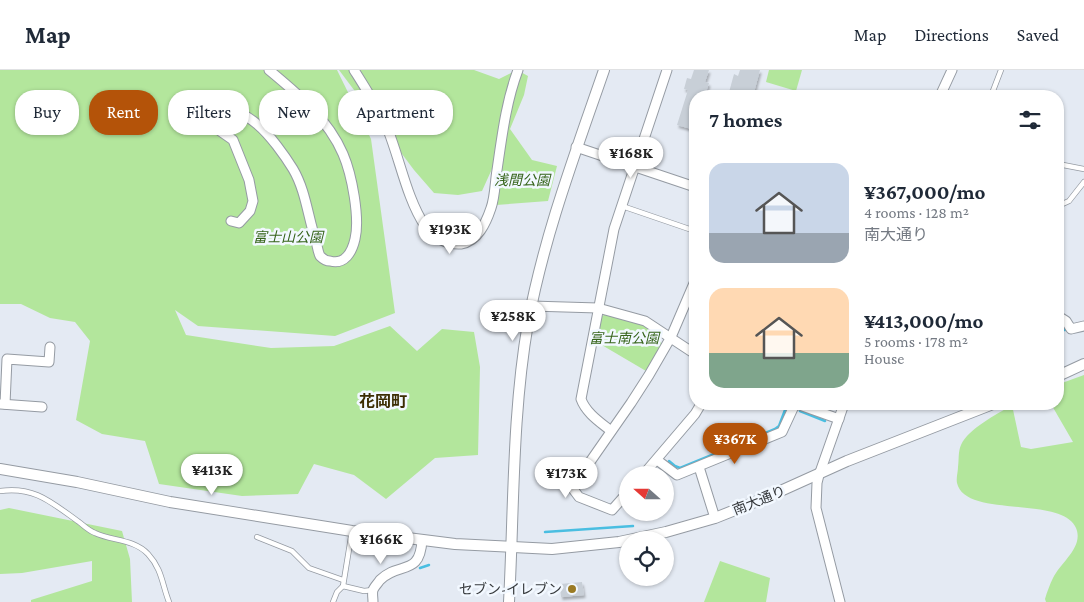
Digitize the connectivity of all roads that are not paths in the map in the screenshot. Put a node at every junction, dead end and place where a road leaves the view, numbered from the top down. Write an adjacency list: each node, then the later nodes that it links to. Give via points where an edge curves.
1 (269, 70): 18 (street, via 325,123 338,144 352,182 355,238 345,259 338,262 324,260 294,170 258,125 236,111 206,104 196,108 200,117 233,140 253,193 250,210 239,223)
2 (354, 70): 3 (street, via 388,128 410,193 426,227 439,239 459,244 473,239 492,206 504,120)
3 (518, 70)
4 (604, 70): 10 (street)
5 (667, 70): 12 (street)
6 (952, 70): 8 (street)
7 (1001, 70): 9 (lane)
8 (943, 90)
9 (993, 90)
10 (576, 147): 12 (street); 21 (street, via 542,255)
11 (1064, 165): 13 (lane)
12 (634, 168): 15 (street); 17 (street)
13 (1084, 169)
14 (1084, 182): 16 (lane)
15 (689, 186)
16 (1064, 203)
17 (622, 206): 19 (lane); 22 (street)
18 (231, 221)
19 (689, 229)
20 (689, 295): 25 (street)
21 (532, 306): 22 (street); 50 (street, via 516,417)
22 (598, 308): 25 (street, via 645,321); 38 (street, via 581,400 589,412)
23 (1064, 320): 24 (street, via 1071,329)
24 (1084, 326)
25 (671, 337): 27 (street); 38 (street)
26 (50, 347): 30 (street, via 49,362 7,359)
27 (689, 350)
28 (1084, 364): 29 (street)
29 (1064, 373)
30 (2, 404): 31 (street)
31 (42, 407)
32 (697, 410): 39 (street)
33 (793, 410): 41 (street, via 782,432)
34 (813, 410): 37 (street)
35 (842, 410): 37 (street)
36 (978, 410): 43 (street, 南大通り)
37 (839, 419): 43 (street)
38 (611, 431): 45 (street, via 573,489 579,497 612,510)
39 (657, 460): 40 (street); 41 (street, via 677,475)
40 (651, 466)
41 (699, 467): 46 (street)
42 (0, 469): 47 (street, 南大通り, via 170,502)
43 (819, 475): 46 (street, 南大通り); 58 (street, via 816,508)
44 (0, 491): 54 (lane, via 31,492 94,533 140,548 160,570)
45 (619, 502)
46 (715, 518): 50 (street, 南大通り, via 666,532 599,545 552,549)
47 (352, 531): 49 (street, 南大通り); 51 (lane)
48 (257, 537): 51 (lane, via 292,551 310,568)
49 (422, 540): 50 (street, 南大通り); 53 (street, via 422,551 413,565 387,574)
50 (512, 547): 57 (street)
51 (343, 580): 52 (lane)
52 (342, 586): 53 (lane); 55 (lane)
53 (373, 590): 56 (street)
54 (169, 602)
55 (333, 602)
56 (372, 602)
57 (509, 602)
58 (840, 602)

